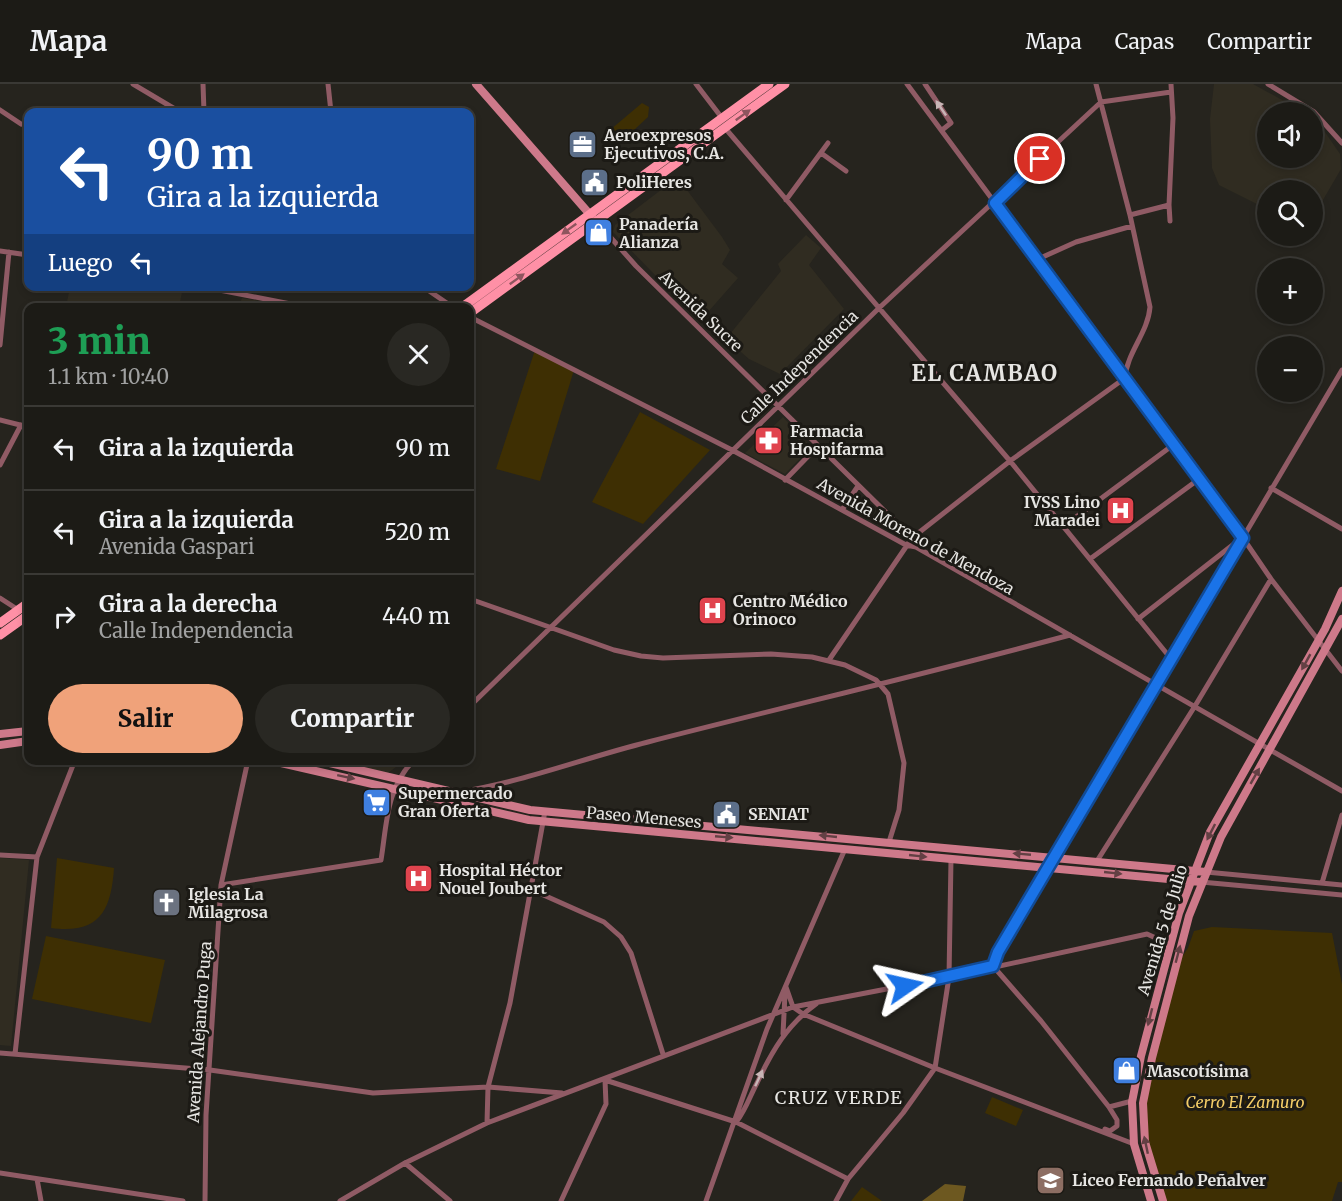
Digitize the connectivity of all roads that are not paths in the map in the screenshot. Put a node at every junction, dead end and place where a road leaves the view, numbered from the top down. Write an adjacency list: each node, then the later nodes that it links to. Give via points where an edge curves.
1 (134, 84): 15 (street)
2 (203, 84): 16 (street)
3 (328, 84): 17 (street)
4 (476, 84): 30 (street, Avenida Sucre)
5 (696, 84): 19 (street)
6 (769, 84): 19 (main road)
7 (785, 84): 19 (main road, one-way to 7)
8 (907, 84): 21 (street)
9 (925, 84): 21 (street, one-way to 9, via 951,123)
10 (1096, 84): 14 (street)
11 (1171, 84): 13 (street)
12 (1271, 85): 23 (street, via 1314,112)
13 (1171, 92): 14 (street); 28 (street)
14 (1101, 102): 27 (street, Calle Independencia); 29 (street)
15 (173, 108)
16 (204, 108)
17 (331, 108)
18 (0, 110): 20 (street)
19 (723, 123): 26 (street); 30 (main road)
20 (21, 124)
21 (942, 130): 27 (street)
22 (828, 143): 24 (street)
23 (1342, 144)
24 (820, 153): 25 (street); 26 (street)
25 (846, 171)
26 (786, 200): 42 (street)
27 (995, 203): 36 (street); 42 (street, Calle Independencia)
28 (1169, 205): 29 (street); 31 (street)
29 (1130, 215): 32 (street)
30 (593, 218): 41 (main road, one-way to 41); 43 (main road, one-way to 30); 49 (street, Avenida Sucre, via 636,266)
31 (1170, 221)
32 (1132, 226): 36 (street, via 1084,239); 48 (street, via 1149,319 1128,361)
33 (0, 251): 34 (street)
34 (9, 252): 35 (street); 45 (street)
35 (24, 254)
36 (1036, 261): 48 (street)
37 (224, 291): 39 (street)
38 (429, 291): 40 (street)
39 (286, 303)
40 (447, 303)
41 (468, 303)
42 (878, 309): 49 (street, Calle Independencia); 56 (street)
43 (474, 312)
44 (474, 317): 55 (street, Avenida Moreno de Mendoza)
45 (1, 333): 46 (street)
46 (0, 345)
47 (1342, 370): 61 (street)
48 (1125, 378): 53 (street); 56 (street)
49 (779, 406): 54 (street, Avenida Sucre); 55 (street, Calle Independencia)
50 (0, 420): 51 (street)
51 (21, 425): 52 (street); 57 (street)
52 (24, 426)
53 (1173, 445): 58 (street); 63 (street)
54 (818, 446): 59 (street); 60 (street, Avenida Sucre)
55 (732, 450): 59 (street, Avenida Moreno de Mendoza); 80 (street, Calle Independencia)
56 (1010, 461): 63 (street); 65 (street)
57 (0, 465)
58 (1198, 479): 66 (street); 69 (street)
59 (785, 480): 62 (street, Avenida Moreno de Mendoza)
60 (858, 486): 62 (street); 65 (street, Avenida Sucre)
61 (1271, 488): 64 (street); 66 (street)
62 (842, 510): 67 (street, Avenida Moreno de Mendoza)
63 (1064, 526): 69 (street)
64 (1342, 529)
65 (912, 538): 67 (street); 68 (street, Avenida Sucre)
66 (1243, 538): 70 (street); 77 (street); 86 (street)
67 (906, 545): 68 (street, Avenida Moreno de Mendoza); 85 (street)
68 (916, 548): 82 (street, Avenida Moreno de Mendoza)
69 (1090, 560): 77 (street)
70 (1271, 579): 83 (street); 91 (street)
71 (1342, 591): 83 (street, Avenida 5 de Julio)
72 (0, 597): 74 (street)
73 (474, 600): 80 (street)
74 (24, 613)
75 (24, 615): 79 (main road)
76 (24, 616): 81 (main road)
77 (1138, 619): 86 (street)
78 (1342, 619): 84 (street, Avenida 5 de Julio)
79 (0, 623)
80 (550, 627): 85 (street, via 641,656 771,654); 90 (street, Calle Independencia)
81 (0, 635)
82 (1070, 635): 88 (street, Avenida Moreno de Mendoza); 89 (street)
83 (1318, 640): 84 (street); 95 (street, Avenida 5 de Julio, one-way to 95)
84 (1326, 650): 87 (street); 97 (street, Avenida 5 de Julio)
85 (829, 660): 89 (street, via 865,674)
86 (1172, 660): 88 (street)
87 (1342, 671)
88 (1158, 685): 91 (street, Avenida Moreno de Mendoza); 113 (street)
89 (882, 686): 105 (street, via 645,743 490,787); 109 (street, via 892,708 904,763 899,810)
90 (474, 702)
91 (1195, 706): 95 (street, Avenida Moreno de Mendoza); 115 (street)
92 (24, 731): 93 (street)
93 (0, 734)
94 (24, 742): 96 (street)
95 (1260, 744): 97 (street, Avenida Moreno de Mendoza); 117 (street, Avenida 5 de Julio, one-way to 117, via 1210,832)
96 (0, 745)
97 (1270, 750): 104 (street, Avenida Moreno de Mendoza); 118 (street, Avenida 5 de Julio, one-way to 97)
98 (73, 765): 112 (street)
99 (247, 765): 122 (street, Avenida Alejandro Puga)
100 (296, 765): 103 (street, Paseo Meneses, one-way to 103)
101 (334, 765): 103 (street, Paseo Meneses)
102 (410, 765): 103 (street)
103 (396, 783): 105 (street, Paseo Meneses); 108 (street, Paseo Meneses); 122 (street, via 381,860)
104 (1342, 791)
105 (454, 792): 106 (street, Paseo Meneses)
106 (545, 811): 108 (street); 109 (street, Paseo Meneses, one-way to 106)
107 (1342, 815): 121 (street)
108 (543, 822): 110 (street, Paseo Meneses, one-way to 110); 124 (street)
109 (889, 842): 113 (street, Paseo Meneses, one-way to 109)
110 (846, 848): 114 (street, Paseo Meneses, one-way to 114); 129 (street)
111 (0, 855): 112 (street)
112 (37, 857): 139 (street)
113 (1053, 857): 115 (street, Paseo Meneses); 116 (street)
114 (951, 859): 116 (street, Paseo Meneses); 128 (street)
115 (1097, 861): 117 (street, Paseo Meneses)
116 (1047, 867): 119 (street, Paseo Meneses, one-way to 119); 127 (street)
117 (1194, 870): 118 (street, Paseo Meneses); 119 (street, Avenida 5 de Julio)
118 (1206, 872): 120 (street, Avenida 5 de Julio); 121 (street)
119 (1190, 880): 120 (street, Paseo Meneses); 126 (street, Avenida 5 de Julio)
120 (1202, 882): 125 (street); 165 (street, Avenida 5 de Julio, one-way to 120, via 1145,1142 1145,1091 1182,939)
121 (1322, 883): 123 (street)
122 (221, 885): 142 (street, Avenida Alejandro Puga)
123 (1342, 885)
124 (530, 890): 140 (street, via 604,922 621,937 631,953); 144 (street, via 510,1003)
125 (1342, 895)
126 (1167, 954): 127 (street, via 1158,939 1147,934); 146 (street, Avenida 5 de Julio, one-way to 146)
127 (993, 966): 128 (street); 147 (street)
128 (949, 977): 130 (street); 141 (street)
129 (786, 987): 131 (street); 132 (street); 133 (street)
130 (818, 1002): 131 (street); 134 (street); 135 (street, via 814,1010)
131 (793, 1007): 132 (street); 134 (street)
132 (783, 1011): 133 (street); 137 (street)
133 (775, 1014): 136 (street); 140 (street)
134 (803, 1014): 135 (street); 137 (street)
135 (821, 1021): 141 (street)
136 (767, 1029): 137 (street, via 777,1024); 148 (street)
137 (783, 1034): 148 (street, one-way to 137)
138 (0, 1053): 139 (street)
139 (15, 1054): 142 (street)
140 (663, 1054): 143 (street)
141 (934, 1068): 150 (street); 155 (street, via 903,1113)
142 (210, 1070): 144 (street, via 373,1093); 158 (street, Avenida Alejandro Puga)
143 (605, 1080): 145 (street); 148 (street); 161 (street, via 606,1104)
144 (488, 1087): 145 (street); 149 (street)
145 (563, 1093): 149 (street)
146 (1132, 1101): 147 (street); 151 (street, Avenida 5 de Julio)
147 (1109, 1107): 150 (street, via 1117,1126 1110,1131)
148 (736, 1122): 155 (street); 162 (street)
149 (487, 1123): 152 (street)
150 (1094, 1127): 151 (street)
151 (1134, 1144): 164 (street, Avenida 5 de Julio)
152 (405, 1163): 159 (street); 160 (street)
153 (0, 1173): 154 (street)
154 (37, 1179): 156 (street); 157 (street)
155 (848, 1179): 163 (street)
156 (41, 1201)
157 (183, 1201)
158 (205, 1201)
159 (340, 1201)
160 (450, 1201)
161 (561, 1201)
162 (706, 1201)
163 (837, 1201)
164 (1151, 1201)
165 (1163, 1201)

